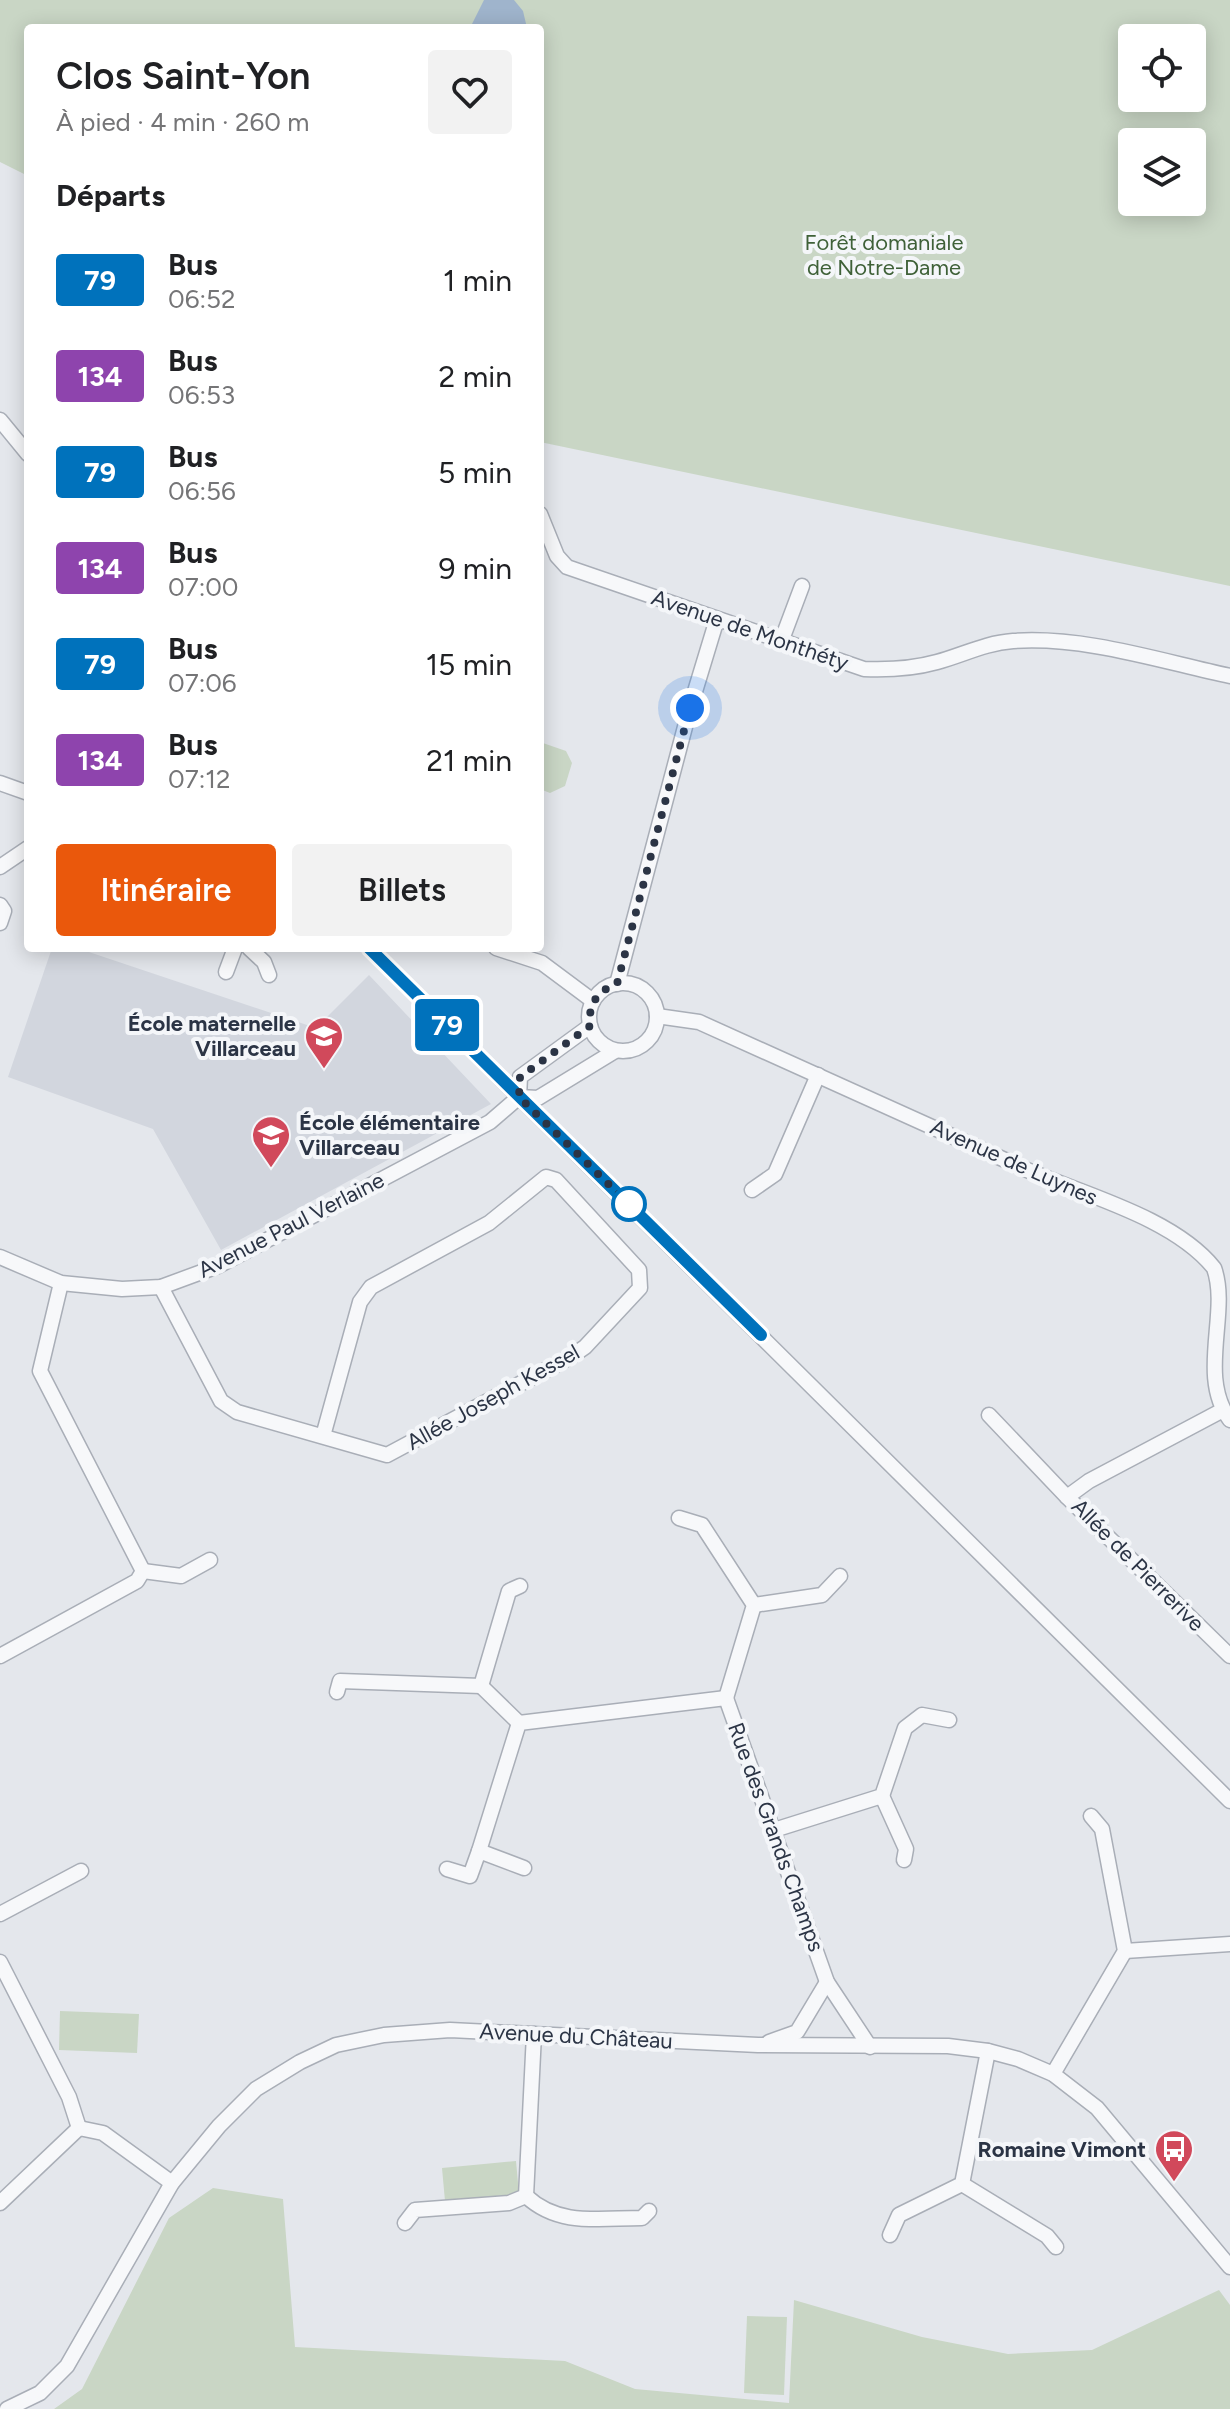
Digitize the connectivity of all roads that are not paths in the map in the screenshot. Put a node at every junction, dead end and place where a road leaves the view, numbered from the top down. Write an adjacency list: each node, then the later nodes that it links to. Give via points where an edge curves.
1 (0, 420): 2 (street)
2 (24, 449)
3 (544, 524): 5 (street, Avenue de Monthéty, via 567,567)
4 (802, 586): 6 (street)
5 (717, 619): 6 (street, Avenue de Monthéty); 20 (street)
6 (781, 642): 7 (street, Avenue de Monthéty, via 864,669 899,670 986,645 1067,642)
7 (1230, 676)
8 (0, 783): 9 (street)
9 (24, 792)
10 (24, 851): 11 (street)
11 (0, 867)
12 (0, 905): 13 (street)
13 (0, 923)
14 (234, 952): 18 (street)
15 (253, 952): 19 (street)
16 (373, 952): 26 (street)
17 (508, 952): 21 (street, via 542,963)
18 (226, 972)
19 (269, 975)
20 (617, 984): 21 (street); 22 (street, via 643,990)
21 (593, 1001): 23 (street)
22 (657, 1016): 24 (street, via 645,1044); 25 (street, Avenue de Luynes, via 699,1022)
23 (590, 1026): 24 (street, via 599,1042); 26 (street, via 520,1077)
24 (615, 1051): 26 (street, via 538,1098)
25 (818, 1075): 27 (street, via 775,1174); 32 (street, Avenue de Luynes, via 1191,1243 1216,1270 1227,1294 1220,1388)
26 (519, 1097): 30 (street, Avenue Paul Verlaine, via 490,1122 218,1266); 49 (street)
27 (752, 1190)
28 (0, 1257): 29 (street, Avenue Paul Verlaine)
29 (61, 1283): 30 (street, Avenue Paul Verlaine); 37 (street, via 40,1371)
30 (161, 1287): 33 (street, Allée Joseph Kessel, via 221,1401 237,1412)
31 (989, 1415): 34 (street)
32 (1226, 1415): 34 (street, Allée de Pierrerive, via 1089,1481)
33 (323, 1436): 33 (street, Allée Joseph Kessel, via 387,1455 397,1451 585,1347 640,1288 639,1270 556,1180 546,1177 489,1223 371,1287 360,1302)
34 (1067, 1497): 42 (street, Allée de Pierrerive)
35 (679, 1518): 40 (street, via 702,1525)
36 (210, 1560): 37 (street, via 181,1576)
37 (143, 1571): 41 (street, via 137,1581)
38 (840, 1576): 40 (street, via 822,1595)
39 (520, 1586): 43 (street, via 509,1591)
40 (754, 1605): 45 (street)
41 (0, 1656)
42 (1230, 1656)
43 (481, 1686): 44 (street, via 340,1681); 47 (street)
44 (337, 1692)
45 (726, 1698): 47 (street, Rue des Grands Champs); 51 (street, Rue des Grands Champs)
46 (949, 1720): 48 (street, via 922,1715 905,1728)
47 (519, 1723): 52 (street)
48 (882, 1796): 51 (street); 53 (street, via 906,1849)
49 (1230, 1801)
50 (1091, 1816): 59 (street, via 1102,1829)
51 (774, 1830): 61 (street, Rue des Grands Champs)
52 (479, 1851): 54 (street); 55 (street, via 470,1876)
53 (904, 1860)
54 (524, 1868)
55 (447, 1869)
56 (81, 1871): 57 (street)
57 (0, 1914)
58 (1230, 1944): 59 (street)
59 (1125, 1951): 66 (street)
60 (0, 1962): 67 (street, via 69,2097)
61 (827, 1982): 63 (street, via 797,2032); 64 (street, Rue des Grands Champs)
62 (534, 2034): 63 (street, Avenue du Château); 68 (street, Avenue du Château, via 450,2030 336,2045 256,2089); 70 (street)
63 (758, 2045): 64 (street, Avenue du Château)
64 (870, 2047): 65 (street, Avenue du Château)
65 (988, 2051): 66 (street, Avenue du Château); 69 (street)
66 (1053, 2074): 76 (street, Avenue du Château, via 1097,2108)
67 (79, 2128): 68 (street, via 103,2133); 71 (street)
68 (172, 2183): 77 (street, Avenue du Château, via 67,2366 40,2393)
69 (962, 2184): 74 (street, via 899,2215); 75 (street, via 1047,2236)
70 (526, 2196): 72 (street, via 541,2210 568,2218 642,2218); 73 (street, via 509,2203 415,2210)
71 (0, 2203)
72 (649, 2211)
73 (405, 2223)
74 (890, 2235)
75 (1056, 2247)
76 (1230, 2267)
77 (7, 2409)

